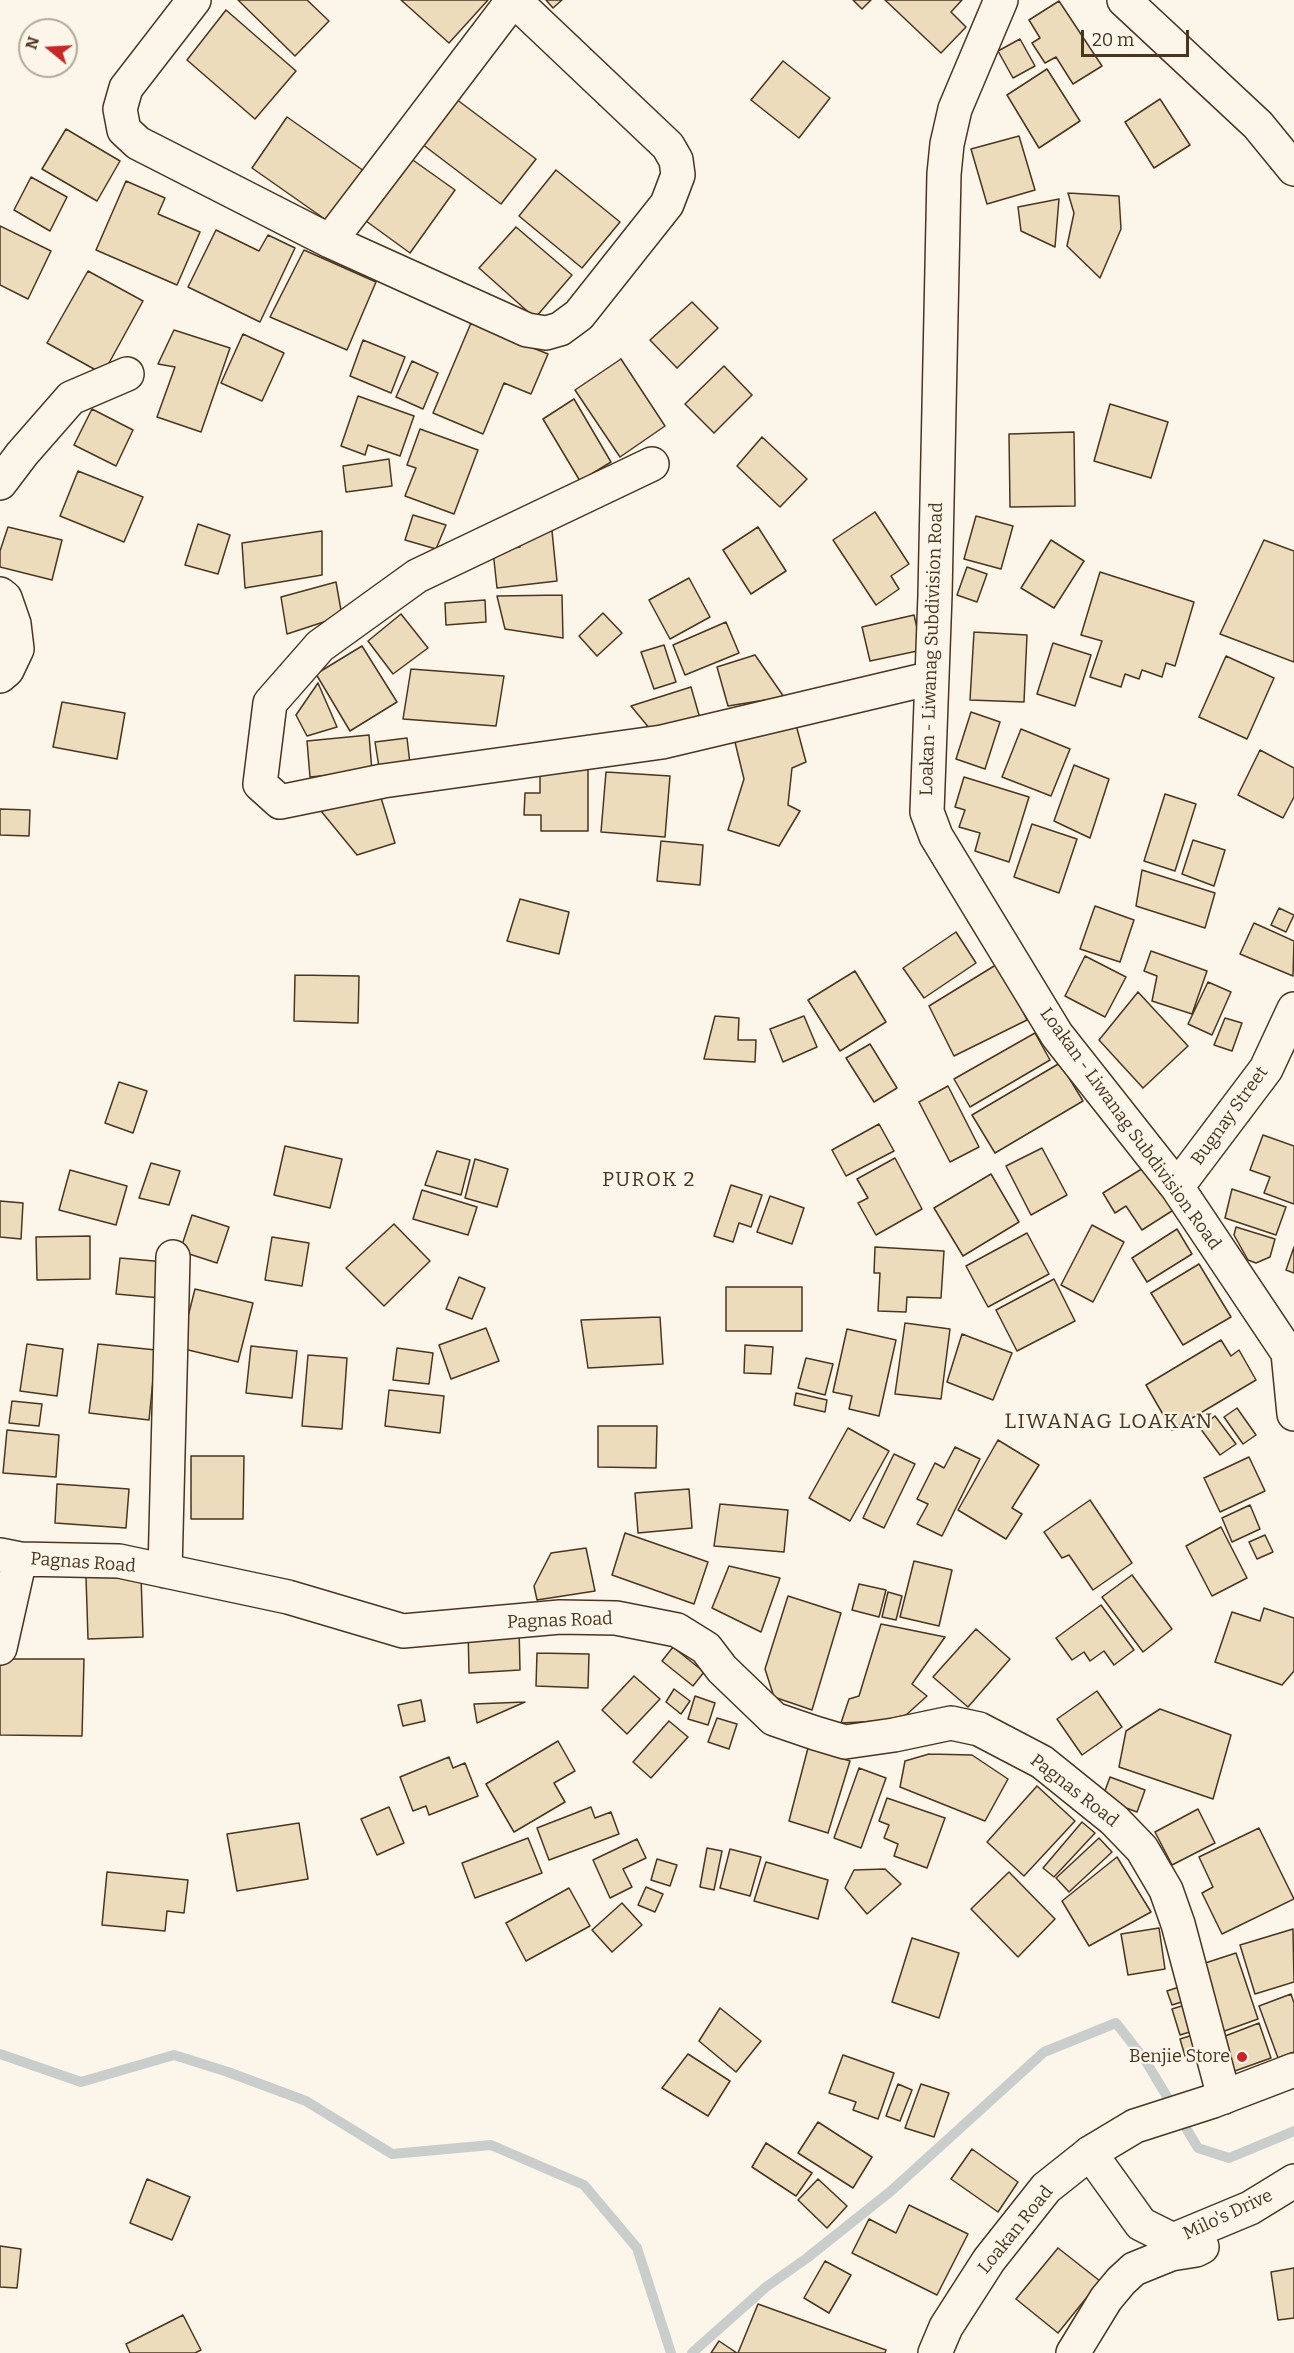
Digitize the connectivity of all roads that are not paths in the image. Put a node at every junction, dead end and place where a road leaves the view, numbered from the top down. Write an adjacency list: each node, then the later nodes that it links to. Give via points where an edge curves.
1 (194, 0): 6 (street, via 126,88 120,109 124,130 138,143)
2 (514, 0): 6 (street); 6 (street, via 668,146 678,175 667,204 579,315 560,329 546,333 527,330)
3 (1000, 0): 12 (street, Loakan - Liwanag Subdivision Road, via 955,109 947,144)
4 (1124, 0): 5 (street, via 1258,125)
5 (1294, 169)
6 (330, 241)
7 (127, 374): 9 (street, via 71,398)
8 (652, 464): 12 (street, via 417,576 320,646 270,703 260,784 280,802 383,781 662,742)
9 (0, 483)
10 (0, 594): 11 (street, via 14,624 17,649)
11 (0, 676)
12 (932, 678): 14 (street, Loakan - Liwanag Subdivision Road, via 927,812 936,836 1057,1035)
13 (1294, 1009): 14 (street, Bugnay Street, via 1266,1069)
14 (1177, 1187): 16 (street, Loakan - Liwanag Subdivision Road)
15 (173, 1257): 19 (street)
16 (1291, 1352): 17 (street, Loakan - Liwanag Subdivision Road)
17 (1294, 1414)
18 (10, 1557): 19 (street, Pagnas Road, via 119,1562); 20 (street)
19 (165, 1571): 22 (street, Pagnas Road, via 288,1597 404,1631 560,1617 626,1620 677,1630 706,1648 774,1719 825,1736 845,1742 951,1723 979,1729 1042,1762 1114,1820 1142,1849 1166,1890 1178,1924)
20 (0, 1648)
21 (1294, 2070): 22 (street, Loakan Road)
22 (1218, 2099): 23 (street, Loakan Road, via 1135,2126)
23 (1090, 2154): 25 (street, Milo's Drive, via 1141,2224 1173,2240); 26 (street, Loakan Road, via 1046,2188 989,2260 946,2327)
24 (1292, 2186): 25 (street, Milo's Drive)
25 (1250, 2208): 27 (street, via 1204,2246 1134,2269 1106,2299)
26 (935, 2353)
27 (1073, 2353)

